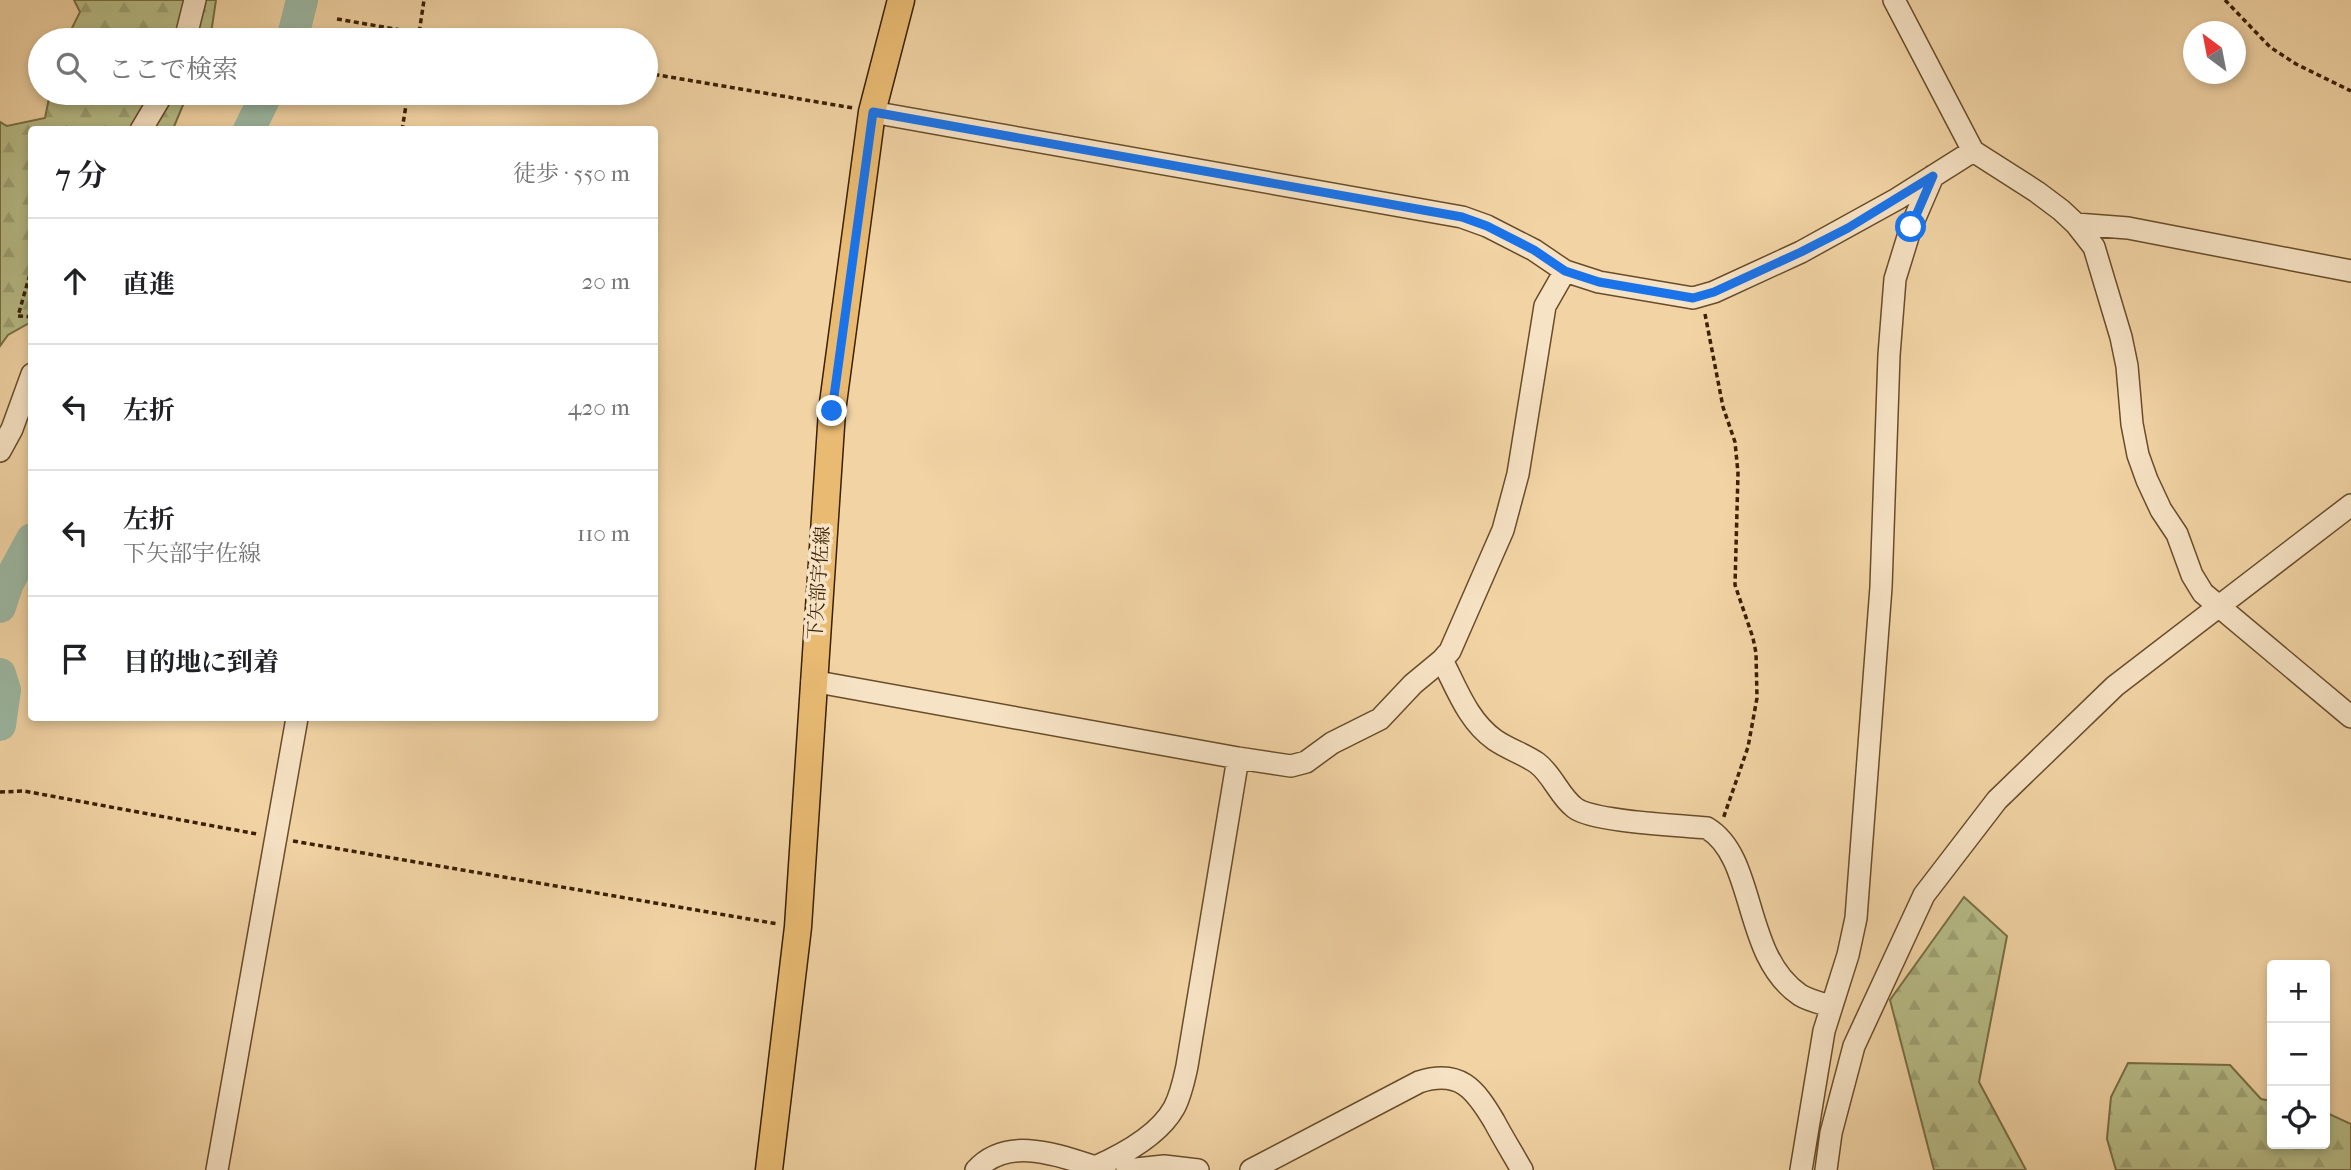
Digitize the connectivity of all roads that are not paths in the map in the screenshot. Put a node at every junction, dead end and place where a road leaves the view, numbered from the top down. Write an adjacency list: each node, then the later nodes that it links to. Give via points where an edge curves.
1 (195, 0): 4 (street)
2 (901, 0): 6 (main road, 下矢部宇佐線)
3 (1894, 0): 8 (street)
4 (188, 28)
5 (156, 105): 7 (street)
6 (873, 112): 11 (street, via 1462,217 1522,244); 18 (main road, 下矢部宇佐線, via 832,411)
7 (143, 126)
8 (1973, 151): 9 (street); 10 (street, via 2037,192)
9 (1933, 176): 11 (street, via 1848,228 1702,296 1599,282); 22 (street, via 1895,279 1880,600 1856,918)
10 (2076, 224): 12 (street, via 2128,228); 16 (street, via 2094,247 2108,289 2127,366 2138,455 2147,481 2177,534 2192,575)
11 (1565, 271): 17 (street, via 1545,306 1510,510 1457,638)
12 (2351, 271)
13 (28, 385): 14 (street)
14 (0, 451)
15 (2351, 505): 16 (street)
16 (2217, 607): 19 (street); 32 (street, via 2115,686 2007,790 1924,895 1854,1046)
17 (1442, 660): 21 (street, via 1380,719 1306,762 1291,765); 22 (street, via 1470,716 1495,740 1538,763 1577,810 1599,817 1707,828 1718,834 1742,882 1766,953 1785,982 1801,996)
18 (813, 681): 21 (street); 25 (main road, 下矢部宇佐線, via 797,927)
19 (2351, 717)
20 (296, 721): 24 (street)
21 (1238, 758): 23 (street, via 1181,1089 1174,1109 1160,1125)
22 (1830, 1006): 31 (street)
23 (1100, 1169): 26 (street, via 1021,1149 987,1160)
24 (217, 1170)
25 (769, 1170)
26 (975, 1170)
27 (1127, 1170): 28 (street, via 1164,1166)
28 (1198, 1170)
29 (1251, 1170): 30 (street, via 1435,1077 1457,1081 1478,1095)
30 (1522, 1170)
31 (1801, 1170)
32 (1826, 1170)

